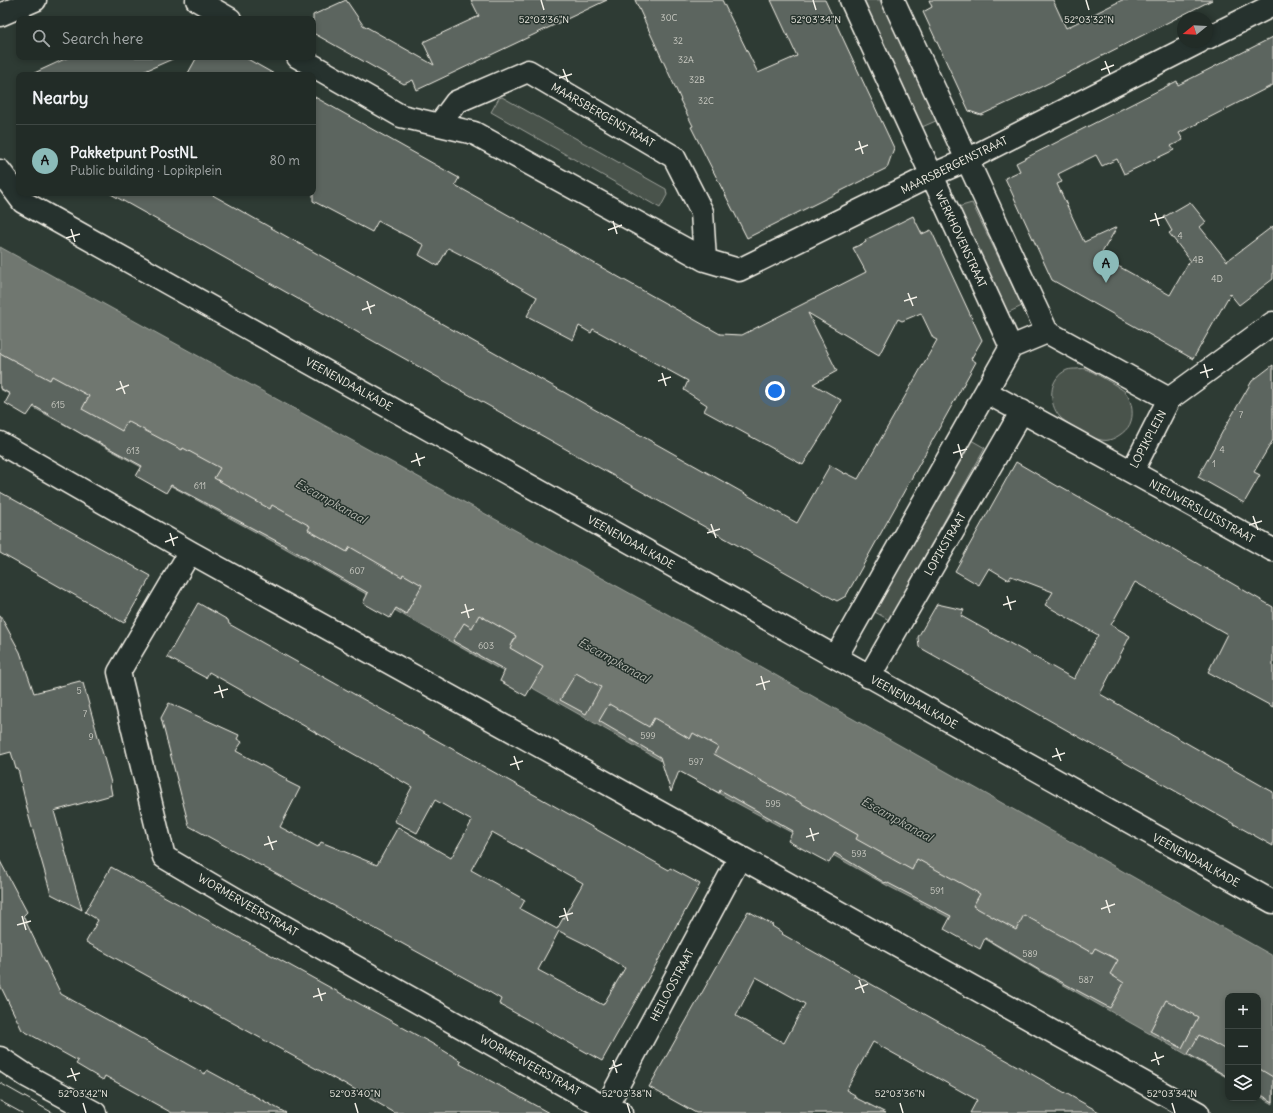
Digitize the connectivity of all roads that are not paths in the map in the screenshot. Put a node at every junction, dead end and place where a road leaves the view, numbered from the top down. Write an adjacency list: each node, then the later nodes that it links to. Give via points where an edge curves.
1 (35, 0): 6 (street)
2 (196, 0): 7 (street)
3 (851, 0): 14 (street, WERKHOVENSTRAAT)
4 (893, 0): 12 (street)
5 (1273, 5): 8 (street)
6 (0, 14)
7 (225, 16)
8 (1213, 35)
9 (1187, 48): 12 (street, MAARSBERGENSTRAAT)
10 (303, 60): 11 (street, MAARSBERGENSTRAAT, via 401,116)
11 (439, 124): 17 (street, MAARSBERGENSTRAAT, via 474,133); 17 (street, MAARSBERGENSTRAAT, via 456,102 528,71 674,157 702,212)
12 (967, 160): 14 (street, MAARSBERGENSTRAAT); 19 (street)
13 (0, 171): 15 (street, VEENENDAALKADE)
14 (932, 175): 17 (street, MAARSBERGENSTRAAT, via 739,270); 20 (street, WERKHOVENSTRAAT)
15 (16, 193)
16 (19, 196): 28 (street, VEENENDAALKADE, via 23,202)
17 (705, 260)
18 (1273, 323): 22 (street)
19 (1047, 332): 20 (street); 22 (street, LOPIKPLEIN)
20 (1011, 347): 21 (street)
21 (986, 392): 23 (street, LOPIKPLEIN); 28 (street)
22 (1169, 399): 25 (street, LOPIKPLEIN)
23 (1022, 411): 25 (street, LOPIKPLEIN); 29 (street, LOPIKSTRAAT)
24 (0, 443): 27 (street)
25 (1132, 472): 26 (street, NIEUWERSLUISSTRAAT)
26 (1273, 550)
27 (190, 552): 30 (street); 33 (street, WORMERVEERSTRAAT, via 119,672 164,857)
28 (836, 657): 29 (street, VEENENDAALKADE)
29 (869, 677): 31 (street, VEENENDAALKADE)
30 (740, 857): 33 (street, HEILOOSTRAAT); 35 (street)
31 (1273, 902)
32 (0, 1058): 34 (street, via 27,1076)
33 (610, 1111)
34 (95, 1113)
35 (1198, 1113)

